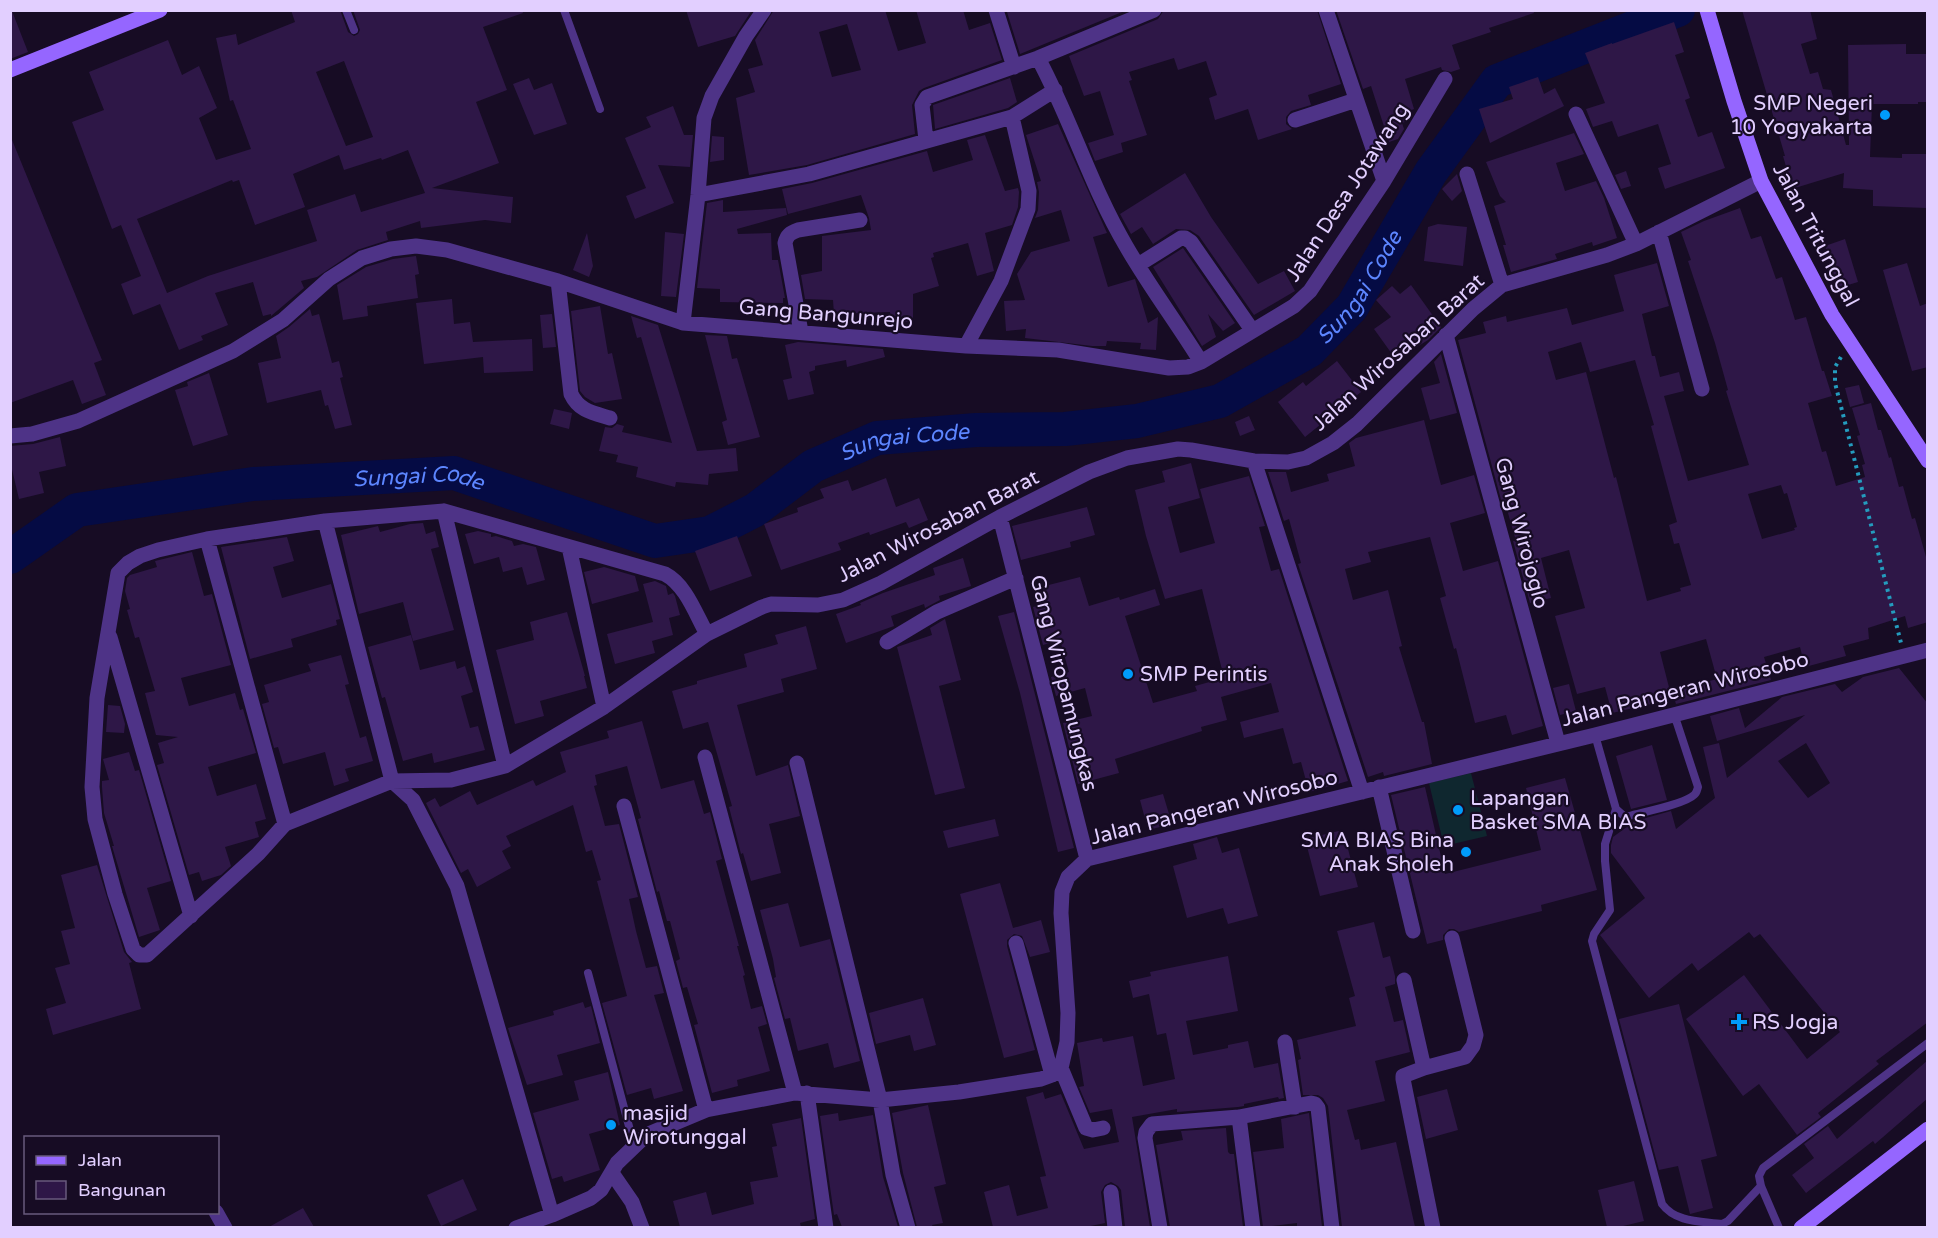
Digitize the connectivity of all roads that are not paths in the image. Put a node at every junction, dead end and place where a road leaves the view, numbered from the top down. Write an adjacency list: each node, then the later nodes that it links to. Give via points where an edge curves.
1 (160, 10): 12 (main road)
2 (346, 10): 9 (lane)
3 (564, 10): 16 (lane)
4 (764, 10): 24 (street, via 708,105 702,129)
5 (996, 10): 11 (street)
6 (1154, 10): 10 (street)
7 (1326, 10): 15 (street)
8 (1708, 14): 23 (main road, Jalan Tritunggal)
9 (354, 30)
10 (1038, 58): 11 (street); 14 (street)
11 (1014, 67): 20 (street, via 924,99)
12 (10, 70)
13 (1445, 79): 22 (street, Jalan Desa Jotawang)
14 (1055, 90): 18 (street); 28 (street, via 1109,212)
15 (1356, 100): 19 (street); 22 (street)
16 (600, 109)
17 (1576, 114): 27 (street)
18 (1011, 117): 20 (street); 35 (street, via 1029,191 1029,209 1001,281)
19 (1295, 120)
20 (926, 140): 24 (street, via 809,174)
21 (1467, 174): 30 (street)
22 (1384, 181): 32 (street, Jalan Desa Jotawang, via 1310,291 1294,306)
23 (1761, 181): 26 (street, Jalan Wirosaban Barat); 41 (main road, Jalan Tritunggal, via 1801,260)
24 (698, 195): 31 (street)
25 (860, 220): 33 (street, via 798,230 786,237)
26 (1659, 232): 27 (street, Jalan Wirosaban Barat); 37 (street)
27 (1636, 244): 30 (street, Jalan Wirosaban Barat)
28 (1138, 265): 32 (street, via 1185,238); 36 (street)
29 (558, 281): 31 (street, Gang Bangunrejo); 38 (street, via 571,394 583,410); 39 (street, Gang Bangunrejo, via 447,250 416,246 375,253 329,279 283,320 233,351 78,421)
30 (1502, 285): 34 (street, Jalan Wirosaban Barat)
31 (683, 323): 33 (street, Gang Bangunrejo)
32 (1252, 330): 36 (street, Jalan Desa Jotawang)
33 (801, 333): 35 (street, Gang Bangunrejo)
34 (1446, 334): 40 (street, Jalan Wirosaban Barat, via 1333,443 1298,460); 55 (street, Gang Wirojoglo)
35 (966, 346): 36 (street, Jalan Desa Jotawang, via 1058,350 1169,368)
36 (1201, 362)
37 (1702, 389)
38 (609, 418)
39 (10, 436)
40 (1254, 460): 43 (street, Jalan Wirosaban Barat, via 1178,449 1143,455 1089,472); 61 (street)
41 (1928, 460)
42 (444, 511): 44 (street); 46 (street); 58 (street)
43 (1000, 517): 47 (street, Gang Wiropamungkas); 49 (street, Jalan Wirosaban Barat, via 843,600 818,605 767,605)
44 (325, 521): 45 (street); 59 (street)
45 (207, 539): 48 (street, via 140,556 122,568); 64 (street)
46 (569, 547): 49 (street, via 670,576); 52 (street)
47 (1016, 578): 50 (street, via 937,612); 65 (street, Gang Wiropamungkas)
48 (108, 631): 66 (street); 66 (street, Jalan Wirosaban Barat, via 96,698 92,787 95,819 133,950 147,955)
49 (707, 634): 52 (street, Jalan Wirosaban Barat)
50 (887, 642)
51 (1928, 650): 53 (street, Jalan Pangeran Wirosobo)
52 (604, 707): 58 (street, Jalan Wirosaban Barat)
53 (1672, 714): 54 (street, Jalan Pangeran Wirosobo); 63 (lane, via 1698,787 1696,794 1685,801 1629,816)
54 (1595, 735): 55 (street, Jalan Pangeran Wirosobo); 63 (lane)
55 (1558, 743): 60 (street, Jalan Pangeran Wirosobo)
56 (705, 757): 76 (street)
57 (797, 763): 77 (street)
58 (505, 766): 59 (street, Jalan Wirosaban Barat, via 451,780)
59 (392, 782): 64 (street, Jalan Wirosaban Barat); 88 (street, via 413,800 457,886)
60 (1379, 787): 61 (street, Jalan Pangeran Wirosobo); 67 (street)
61 (1362, 792): 65 (street, Jalan Pangeran Wirosobo)
62 (624, 806): 79 (street)
63 (1616, 809): 85 (lane, via 1605,844 1610,910 1592,941 1662,1204 1678,1218 1722,1224)
64 (285, 824): 66 (street, Jalan Wirosaban Barat)
65 (1087, 859): 75 (street, Jalan Pangeran Wirosobo, via 1068,877 1062,892 1068,1013 1067,1042)
66 (191, 916)
67 (1413, 931)
68 (1452, 938): 74 (street, via 1476,1035 1465,1057)
69 (1016, 943): 75 (street)
70 (588, 973): 83 (lane)
71 (1404, 980): 74 (street)
72 (1285, 1042): 78 (street)
73 (1928, 1043): 85 (lane, via 1763,1168 1759,1176)
74 (1424, 1068): 99 (street, via 1403,1076 1403,1083)
75 (1056, 1071): 77 (street, via 1041,1079); 81 (street, via 1086,1128)
76 (801, 1093): 77 (street); 79 (street); 93 (street)
77 (880, 1100): 94 (street, via 893,1175)
78 (1295, 1107): 80 (street); 98 (street, via 1311,1103 1318,1108)
79 (706, 1110): 83 (street, via 651,1133)
80 (1239, 1117): 96 (street, via 1157,1123 1148,1129 1145,1138); 97 (street)
81 (1103, 1128)
82 (1928, 1129): 101 (main road)
83 (634, 1145): 84 (street)
84 (612, 1173): 88 (street, via 596,1195); 92 (street, via 632,1202)
85 (1761, 1185): 100 (lane)
86 (1111, 1192): 95 (street)
87 (217, 1214): 90 (street)
88 (552, 1215): 89 (street)
89 (534, 1225): 91 (street)
90 (225, 1227)
91 (516, 1227)
92 (642, 1227)
93 (826, 1227)
94 (908, 1227)
95 (1115, 1227)
96 (1160, 1227)
97 (1253, 1227)
98 (1332, 1227)
99 (1433, 1227)
100 (1779, 1227)
101 (1801, 1227)

